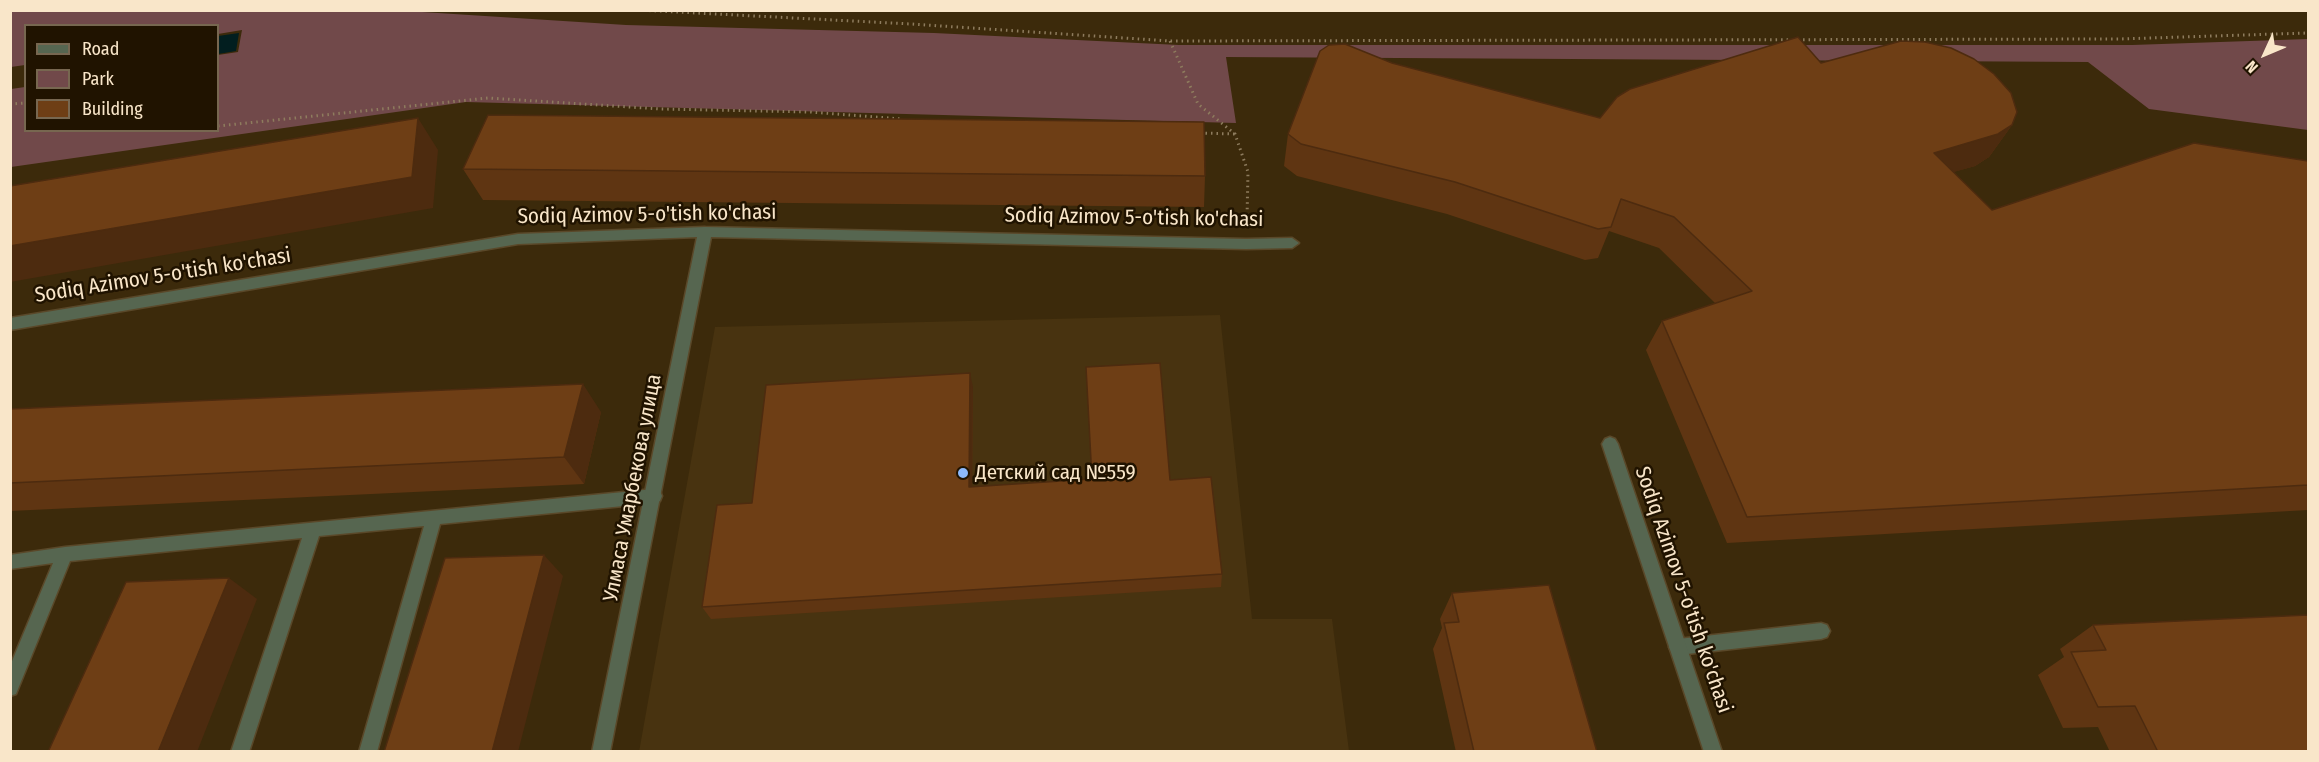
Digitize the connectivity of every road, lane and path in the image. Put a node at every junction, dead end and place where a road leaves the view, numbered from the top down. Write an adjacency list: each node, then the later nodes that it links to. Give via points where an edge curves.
1 (638, 10): 3 (path)
2 (2308, 33): 3 (path, via 2120,39)
3 (1170, 41): 7 (path, via 1198,104)
4 (913, 120): 5 (path, via 488,98)
5 (219, 126)
6 (1189, 133): 7 (path)
7 (1235, 134): 10 (path, via 1248,172)
8 (705, 232): 10 (street, Sodiq Azimov 5-o'tish ko'chasi); 11 (street, Sodiq Azimov 5-o'tish ko'chasi, via 518,239); 13 (street, Улмаса Умарбекова улица)
9 (1292, 243): 10 (street, Sodiq Azimov 5-o'tish ko'chasi)
10 (1246, 244)
11 (10, 324)
12 (1610, 444): 19 (street, Sodiq Azimov 5-o'tish ko'chasi)
13 (654, 496): 14 (street); 23 (street, Улмаса Умарбекова улица)
14 (434, 518): 15 (street); 22 (street)
15 (313, 530): 16 (street); 21 (street)
16 (65, 554): 17 (street); 20 (street)
17 (10, 562)
18 (1821, 631): 19 (street)
19 (1678, 647): 24 (street, Sodiq Azimov 5-o'tish ko'chasi)
20 (10, 688)
21 (240, 752)
22 (368, 752)
23 (601, 752)
24 (1713, 752)

